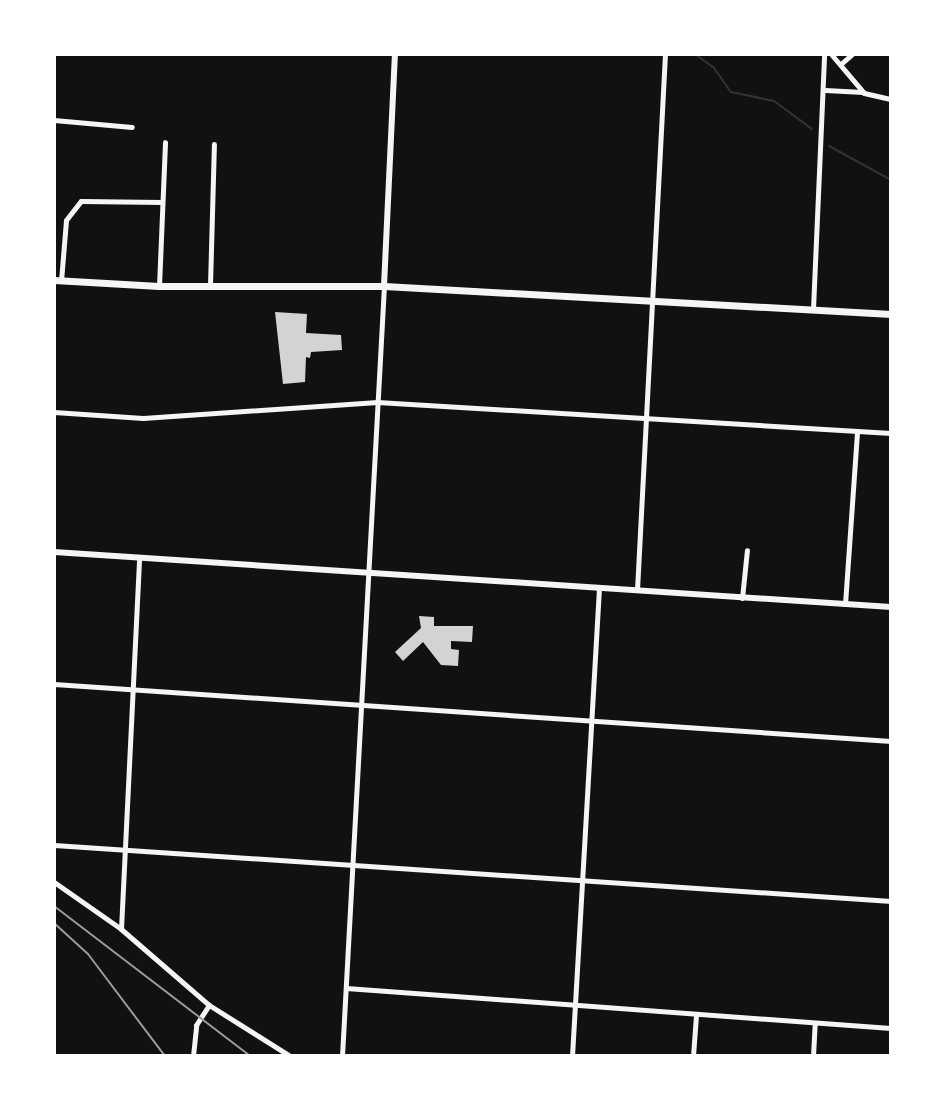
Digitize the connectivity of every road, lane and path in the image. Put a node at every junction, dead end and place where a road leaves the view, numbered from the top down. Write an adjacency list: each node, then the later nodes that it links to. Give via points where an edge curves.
1 (395, 54): 18 (street)
2 (665, 54): 19 (street)
3 (824, 54): 7 (street)
4 (831, 54): 6 (street)
5 (852, 54): 6 (street)
6 (842, 63): 8 (street)
7 (825, 90): 8 (street); 20 (street)
8 (864, 93): 9 (street)
9 (891, 99)
10 (54, 120): 11 (street)
11 (132, 127)
12 (165, 142): 14 (street)
13 (214, 144): 16 (street)
14 (162, 202): 15 (street, via 81,201 66,220); 17 (street)
15 (58, 280): 17 (main road)
16 (210, 285): 17 (main road); 18 (main road)
17 (159, 286)
18 (384, 286): 19 (main road); 22 (street)
19 (654, 301): 20 (main road); 24 (street)
20 (813, 309): 21 (main road)
21 (891, 314)
22 (377, 402): 23 (street, via 143,418); 24 (street); 30 (street)
23 (54, 412)
24 (647, 418): 25 (street); 32 (street)
25 (857, 431): 26 (street); 34 (street)
26 (891, 433)
27 (747, 550): 33 (street)
28 (54, 552): 29 (street)
29 (139, 558): 30 (street); 37 (street)
30 (368, 574): 31 (street); 38 (street)
31 (599, 588): 32 (street); 39 (street)
32 (637, 590): 33 (street)
33 (742, 598): 34 (street)
34 (845, 605): 35 (street)
35 (891, 607)
36 (54, 684): 37 (street)
37 (133, 691): 38 (street); 42 (street)
38 (363, 706): 39 (street); 43 (street)
39 (590, 719): 40 (street); 44 (street)
40 (891, 741)
41 (54, 845): 42 (street)
42 (125, 850): 43 (street); 47 (street)
43 (353, 864): 44 (street); 48 (street)
44 (581, 880): 46 (street); 50 (street)
45 (54, 882): 47 (street)
46 (891, 901)
47 (121, 929): 49 (street)
48 (346, 988): 50 (street); 56 (street)
49 (209, 1005): 54 (street, via 196,1025); 55 (street)
50 (575, 1005): 51 (street); 57 (street)
51 (696, 1015): 52 (street); 58 (street)
52 (815, 1023): 53 (street); 59 (street)
53 (891, 1028)
54 (193, 1056)
55 (290, 1056)
56 (342, 1056)
57 (572, 1056)
58 (693, 1056)
59 (813, 1056)

